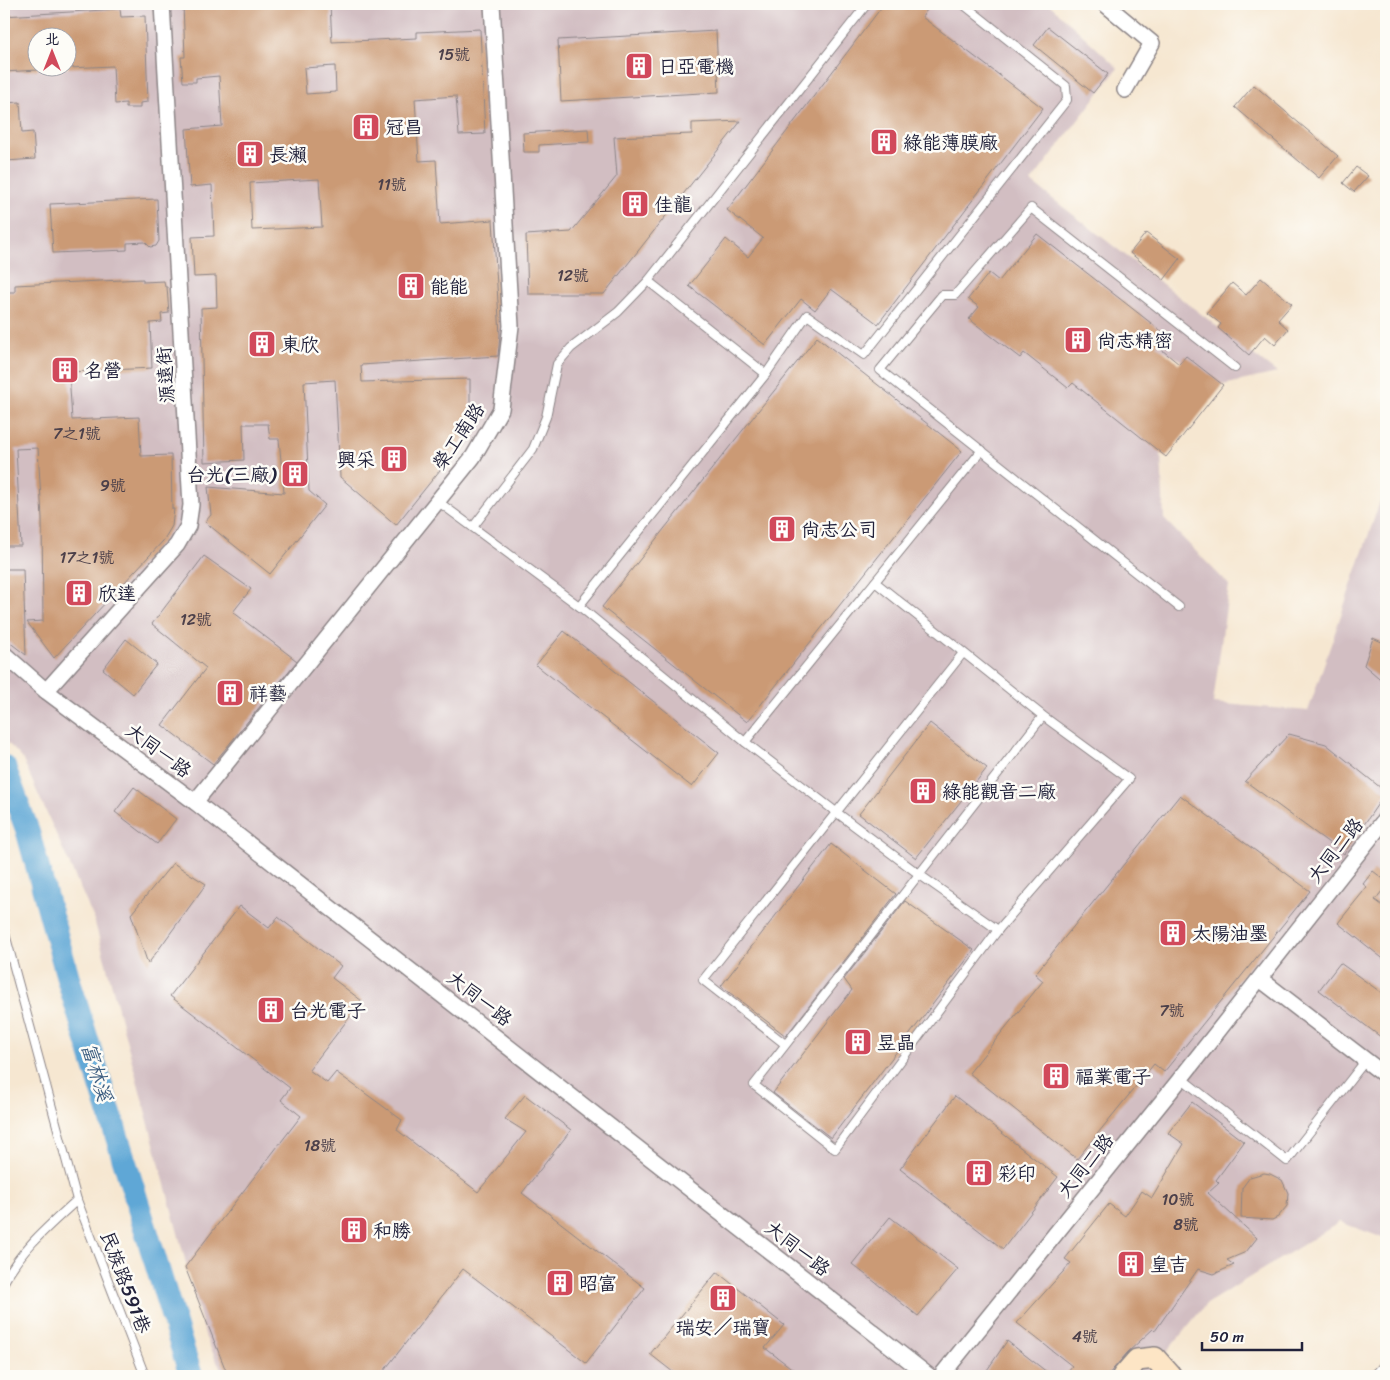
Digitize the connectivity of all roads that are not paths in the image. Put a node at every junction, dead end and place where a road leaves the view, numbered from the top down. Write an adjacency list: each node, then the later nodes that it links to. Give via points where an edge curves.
1 (162, 4): 18 (street, 源遠街, via 191,505 188,526 177,545)
2 (492, 4): 11 (street, 榮工南路, via 511,326 501,409 473,457)
3 (867, 4): 7 (lane)
4 (963, 4): 9 (lane, via 1066,86 1067,100 864,355 807,315)
5 (1105, 4): 6 (street, via 1152,43)
6 (1124, 90)
7 (648, 281): 9 (lane); 12 (lane, via 618,312 571,348 557,364 546,418 533,449)
8 (1236, 368): 10 (lane, via 1031,208 955,296 942,296 880,370)
9 (766, 374): 14 (lane)
10 (982, 450): 13 (lane); 15 (lane)
11 (436, 500): 12 (lane); 21 (street, 榮工南路)
12 (473, 527): 14 (lane)
13 (875, 582): 16 (lane); 20 (lane)
14 (579, 606): 20 (lane)
15 (1179, 606)
16 (963, 653): 19 (lane); 22 (lane)
17 (4, 654): 18 (street, 大同一路)
18 (46, 691): 21 (street, 大同一路)
19 (1043, 716): 24 (lane); 26 (lane, via 1129,779)
20 (745, 742): 22 (lane)
21 (195, 802): 36 (street, 大同一路)
22 (836, 812): 24 (lane); 28 (lane, via 703,980)
23 (1386, 818): 27 (street, 大同二路)
24 (920, 875): 26 (lane); 28 (lane)
25 (4, 930): 32 (lane, 民族路591巷)
26 (998, 930): 28 (lane, via 835,1149 754,1085)
27 (1260, 978): 29 (street); 31 (street, 大同二路)
28 (784, 1044)
29 (1366, 1060): 30 (street); 31 (lane, via 1287,1161)
30 (1386, 1076)
31 (1181, 1078): 37 (street, 大同二路)
32 (77, 1200): 33 (lane, via 46,1228 14,1264); 35 (lane, 民族路591巷)
33 (4, 1282)
34 (1386, 1363): 40 (lane)
35 (146, 1376)
36 (929, 1376)
37 (941, 1376)
38 (1123, 1376): 39 (street, via 1138,1360 1155,1358)
39 (1171, 1376)
40 (1374, 1376)

